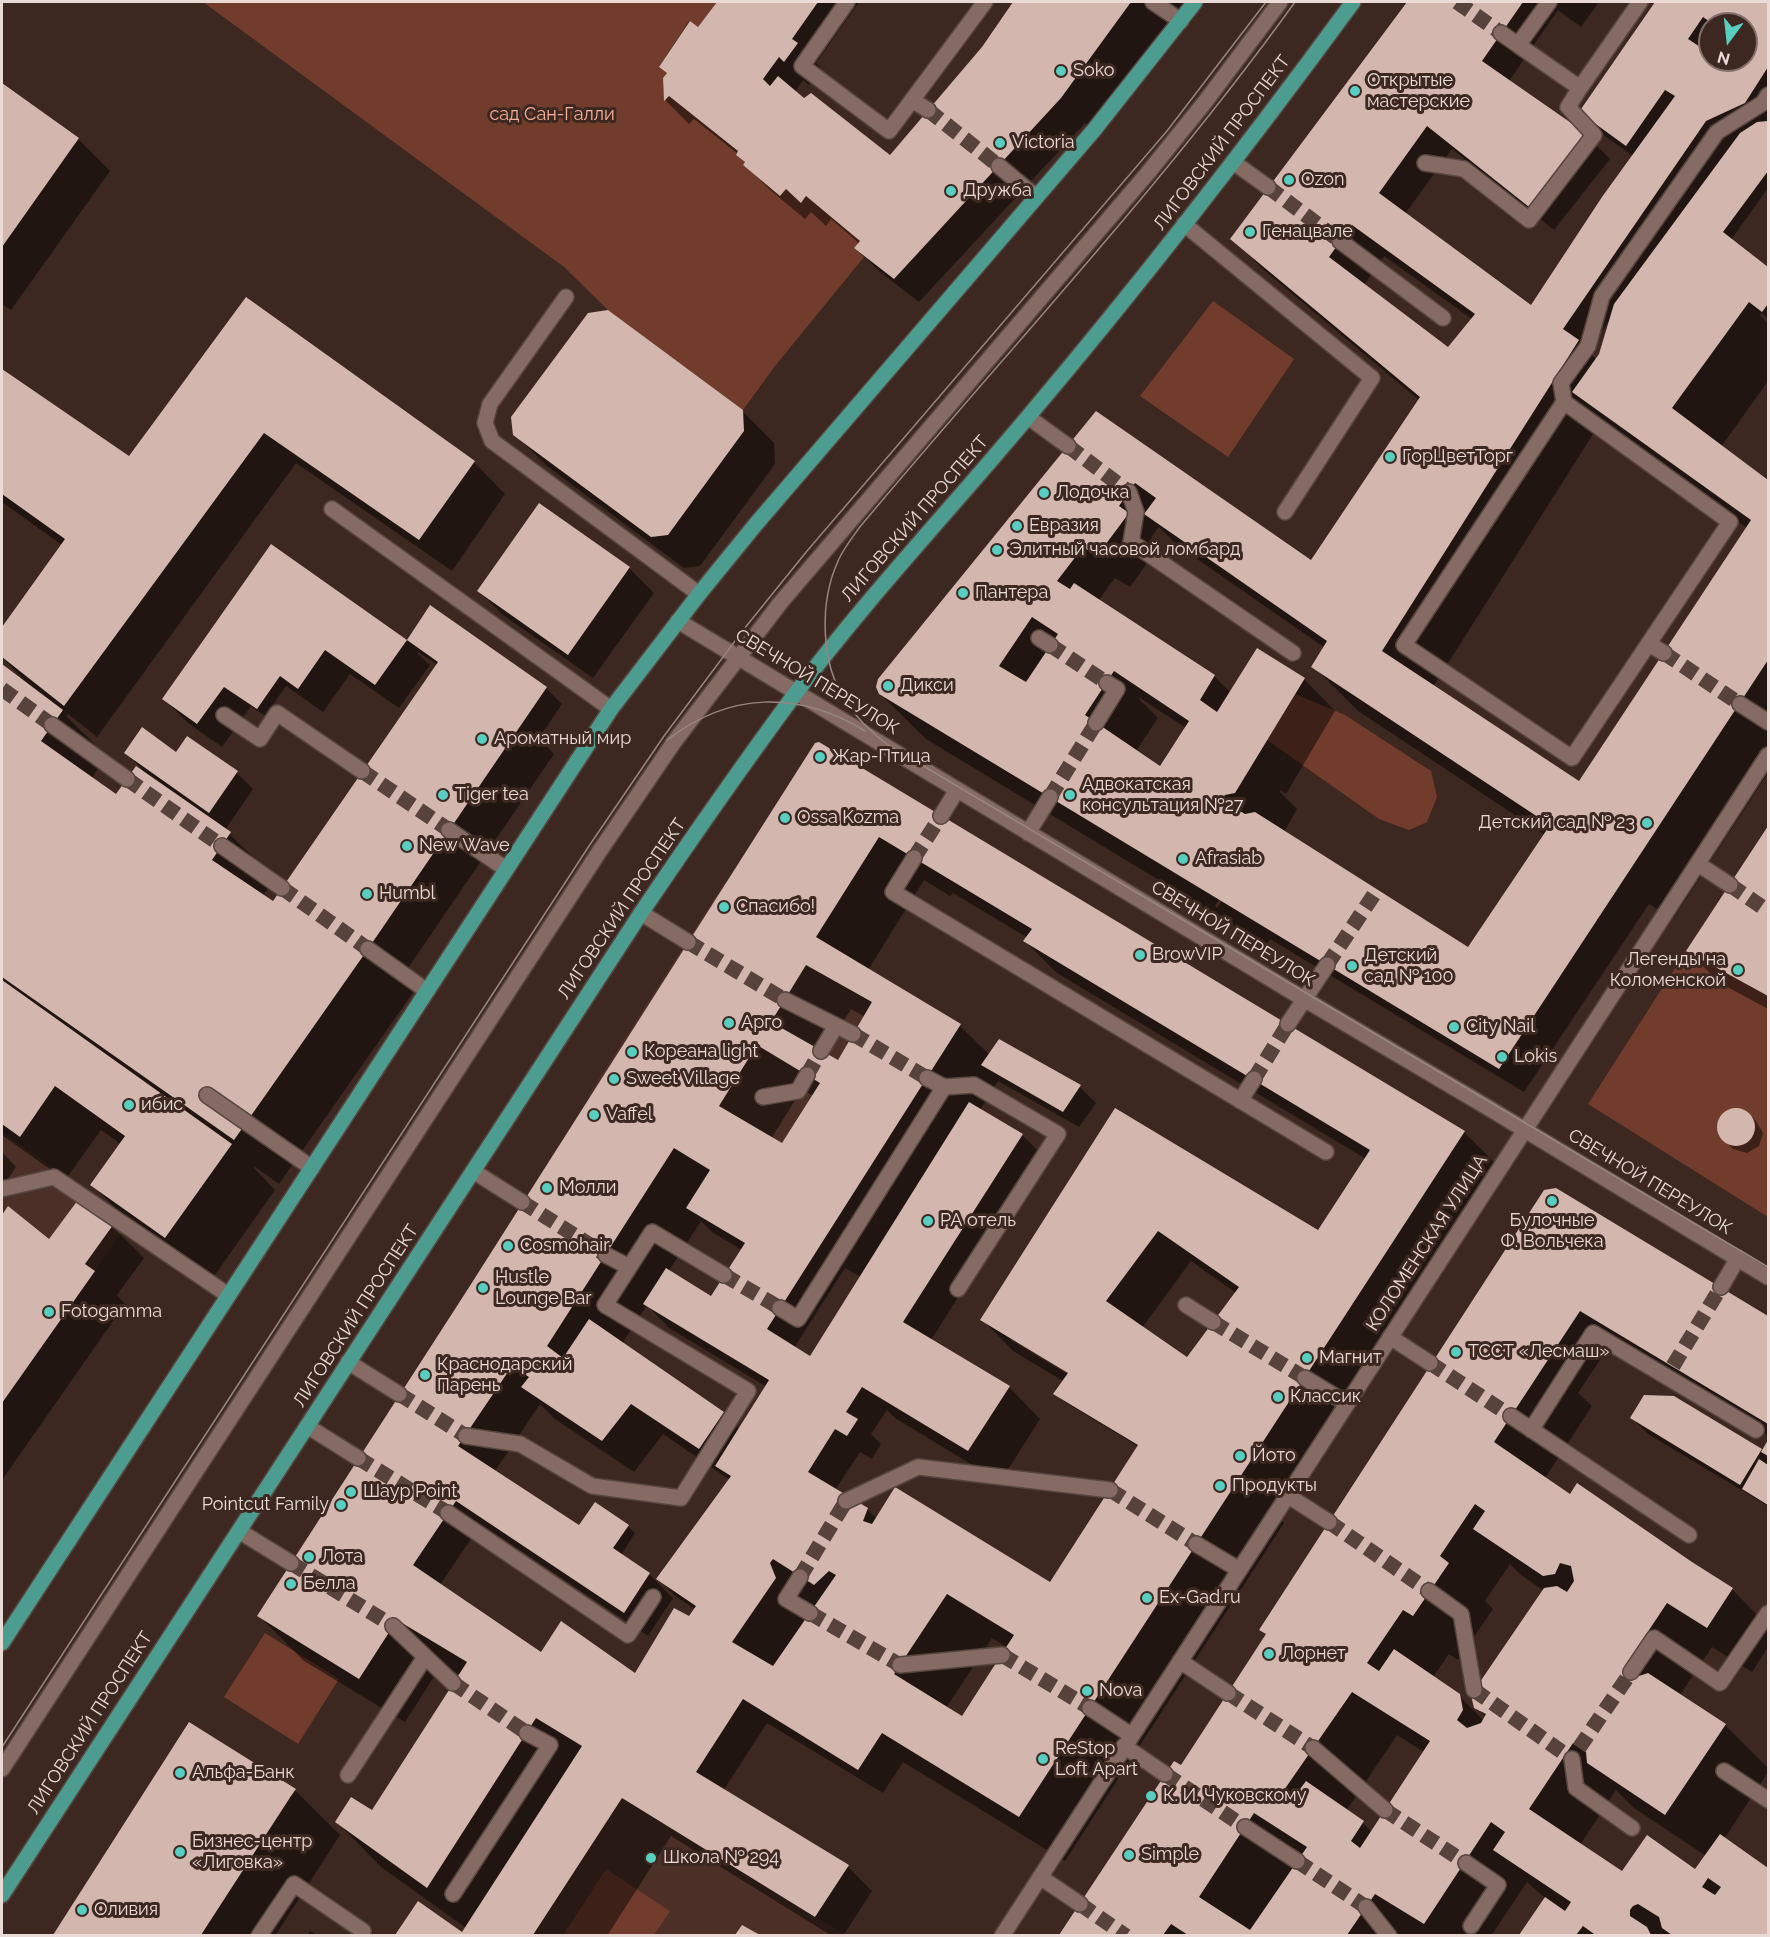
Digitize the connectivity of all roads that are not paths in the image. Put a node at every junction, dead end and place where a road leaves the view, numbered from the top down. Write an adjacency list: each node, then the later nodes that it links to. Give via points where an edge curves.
1 (847, 2): 14 (street, via 802,66 889,131)
2 (986, 2): 14 (street)
3 (1153, 2): 9 (street)
4 (1196, 2): 9 (main road)
5 (1280, 2): 36 (street, via 1147,174)
6 (1353, 2): 16 (main road, ЛИГОВСКИЙ ПРОСПЕКТ)
7 (1548, 2): 11 (street)
8 (1640, 2): 12 (street)
9 (1181, 21): 20 (main road)
10 (1501, 33): 11 (street)
11 (1518, 45): 12 (street)
12 (1580, 88): 17 (street, via 1568,107 1594,135 1529,220 1464,169)
13 (1768, 95): 25 (street, via 1763,103 1717,132 1602,296 1588,346 1561,383)
14 (912, 100): 15 (street)
15 (928, 110)
16 (1233, 162): 19 (street); 21 (main road, ЛИГОВСКИЙ ПРОСПЕКТ)
17 (1425, 164)
18 (999, 166): 20 (street)
19 (1268, 188)
20 (1036, 197): 31 (main road)
21 (1185, 224): 26 (main road, ЛИГОВСКИЙ ПРОСПЕКТ); 30 (street, via 1372,378)
22 (1340, 241): 24 (street)
23 (566, 297): 31 (street, via 490,404 485,423 492,441)
24 (1443, 318)
25 (1564, 402): 33 (street, via 1730,522); 33 (street, via 1404,645 1572,758)
26 (1028, 417): 27 (street); 38 (main road, ЛИГОВСКИЙ ПРОСПЕКТ)
27 (1068, 446)
28 (1129, 492): 34 (street, via 1136,512 1131,542)
29 (332, 509): 40 (street)
30 (1285, 512)
31 (699, 594): 32 (main road)
32 (678, 621): 36 (street, СВЕЧНОЙ ПЕРЕУЛОК); 40 (main road)
33 (1649, 644): 35 (street)
34 (1293, 653)
35 (1664, 653)
36 (737, 657): 38 (street, СВЕЧНОЙ ПЕРЕУЛОК); 136 (street, via 598,852)
37 (1107, 682): 43 (street, via 1117,689)
38 (796, 693): 48 (street, СВЕЧНОЙ ПЕРЕУЛОК); 59 (main road, ЛИГОВСКИЙ ПРОСПЕКТ)
39 (1740, 704): 42 (street)
40 (611, 709): 56 (main road)
41 (224, 715): 46 (street, via 260,739 277,713)
42 (1768, 722)
43 (1096, 723)
44 (52, 725): 47 (street)
45 (1768, 755): 55 (street, КОЛОМЕНСКАЯ УЛИЦА)
46 (363, 771)
47 (127, 779)
48 (957, 790): 50 (street); 52 (street, СВЕЧНОЙ ПЕРЕУЛОК)
49 (1050, 797): 52 (street)
50 (941, 816)
51 (449, 830): 56 (street)
52 (1028, 833): 64 (street, СВЕЧНОЙ ПЕРЕУЛОК)
53 (222, 846): 58 (street)
54 (914, 858): 76 (street, via 893,892)
55 (1698, 864): 57 (street); 77 (street, КОЛОМЕНСКАЯ УЛИЦА)
56 (506, 869): 63 (main road)
57 (1730, 885)
58 (282, 888)
59 (641, 913): 60 (street); 80 (main road, ЛИГОВСКИЙ ПРОСПЕКТ)
60 (688, 942)
61 (368, 949): 63 (street)
62 (1327, 965): 64 (street)
63 (427, 991): 79 (main road)
64 (1304, 999): 66 (street); 77 (street, СВЕЧНОЙ ПЕРЕУЛОК)
65 (785, 1000): 67 (street)
66 (1288, 1024)
67 (836, 1026): 68 (street); 69 (street)
68 (853, 1034)
69 (821, 1051)
70 (807, 1075): 75 (street, via 798,1091)
71 (927, 1078): 73 (street)
72 (1254, 1079): 76 (street)
73 (944, 1087): 89 (street, via 974,1085 1058,1134); 92 (street, via 798,1319)
74 (207, 1095): 79 (street)
75 (763, 1096)
76 (1240, 1101): 78 (street)
77 (1525, 1130): 84 (street, СВЕЧНОЙ ПЕРЕУЛОК); 94 (street, КОЛОМЕНСКАЯ УЛИЦА)
78 (1326, 1152)
79 (312, 1168): 90 (main road)
80 (473, 1171): 82 (street); 95 (main road, ЛИГОВСКИЙ ПРОСПЕКТ)
81 (2, 1189): 90 (street, via 54,1177)
82 (522, 1202)
83 (606, 1255): 85 (street)
84 (1738, 1258): 87 (street, СВЕЧНОЙ ПЕРЕУЛОК); 88 (street)
85 (628, 1267): 86 (street, via 652,1232); 104 (street, via 605,1305 748,1391 681,1498 592,1486 520,1444)
86 (724, 1275)
87 (1768, 1276)
88 (1721, 1287)
89 (958, 1289)
90 (228, 1295): 122 (main road)
91 (1186, 1305): 93 (street)
92 (780, 1308)
93 (1213, 1322)
94 (1390, 1337): 96 (street); 99 (street, КОЛОМЕНСКАЯ УЛИЦА)
95 (348, 1362): 98 (street); 101 (main road, ЛИГОВСКИЙ ПРОСПЕКТ)
96 (1430, 1363)
97 (1305, 1378): 99 (street)
98 (399, 1394)
99 (1346, 1403): 107 (street, КОЛОМЕНСКАЯ УЛИЦА)
100 (1511, 1416): 102 (street)
101 (307, 1426): 105 (street); 111 (main road, ЛИГОВСКИЙ ПРОСПЕКТ)
102 (1531, 1430): 103 (street, via 1593,1334 1670,1372); 112 (street)
103 (1756, 1430)
104 (466, 1436)
105 (358, 1458)
106 (1110, 1490): 108 (street, via 918,1467)
107 (1287, 1495): 110 (street); 115 (street, КОЛОМЕНСКАЯ УЛИЦА)
108 (846, 1501)
109 (448, 1513): 118 (street, via 628,1635)
110 (1329, 1522)
111 (239, 1531): 114 (street); 148 (main road, ЛИГОВСКИЙ ПРОСПЕКТ)
112 (1689, 1535)
113 (1196, 1544): 115 (street)
114 (291, 1563)
115 (1238, 1569): 125 (street, КОЛОМЕНСКАЯ УЛИЦА)
116 (800, 1577): 119 (street, via 786,1599)
117 (1429, 1591): 129 (street, via 1461,1614)
118 (653, 1597)
119 (810, 1613)
120 (1768, 1613): 127 (street, via 1720,1683 1654,1638)
121 (393, 1626): 124 (street)
122 (3, 1636)
123 (1002, 1655): 126 (street)
124 (425, 1657): 128 (street); 139 (street)
125 (1180, 1661): 130 (street); 133 (street, КОЛОМЕНСКАЯ УЛИЦА)
126 (900, 1665)
127 (1631, 1671)
128 (453, 1683)
129 (1474, 1690)
130 (1228, 1693)
131 (1090, 1708): 133 (street)
132 (527, 1732): 147 (street, via 550,1745)
133 (1128, 1740): 138 (street); 146 (street, КОЛОМЕНСКАЯ УЛИЦА)
134 (1313, 1748): 141 (street)
135 (1572, 1754): 143 (street, via 1576,1788)
136 (2, 1769)
137 (1724, 1771): 140 (street)
138 (1165, 1774)
139 (348, 1775)
140 (1768, 1800)
141 (1385, 1810)
142 (1245, 1827): 144 (street)
143 (1632, 1828)
144 (1297, 1861)
145 (1466, 1863): 151 (street, via 1498,1885)
146 (1040, 1877): 149 (street); 154 (street, КОЛОМЕНСКАЯ УЛИЦА)
147 (453, 1894)
148 (2, 1895)
149 (1080, 1904)
150 (1366, 1907): 155 (street)
151 (1471, 1926)
152 (363, 1930): 153 (street, via 294,1884)
153 (260, 1935)
154 (1002, 1935)
155 (1389, 1935)

